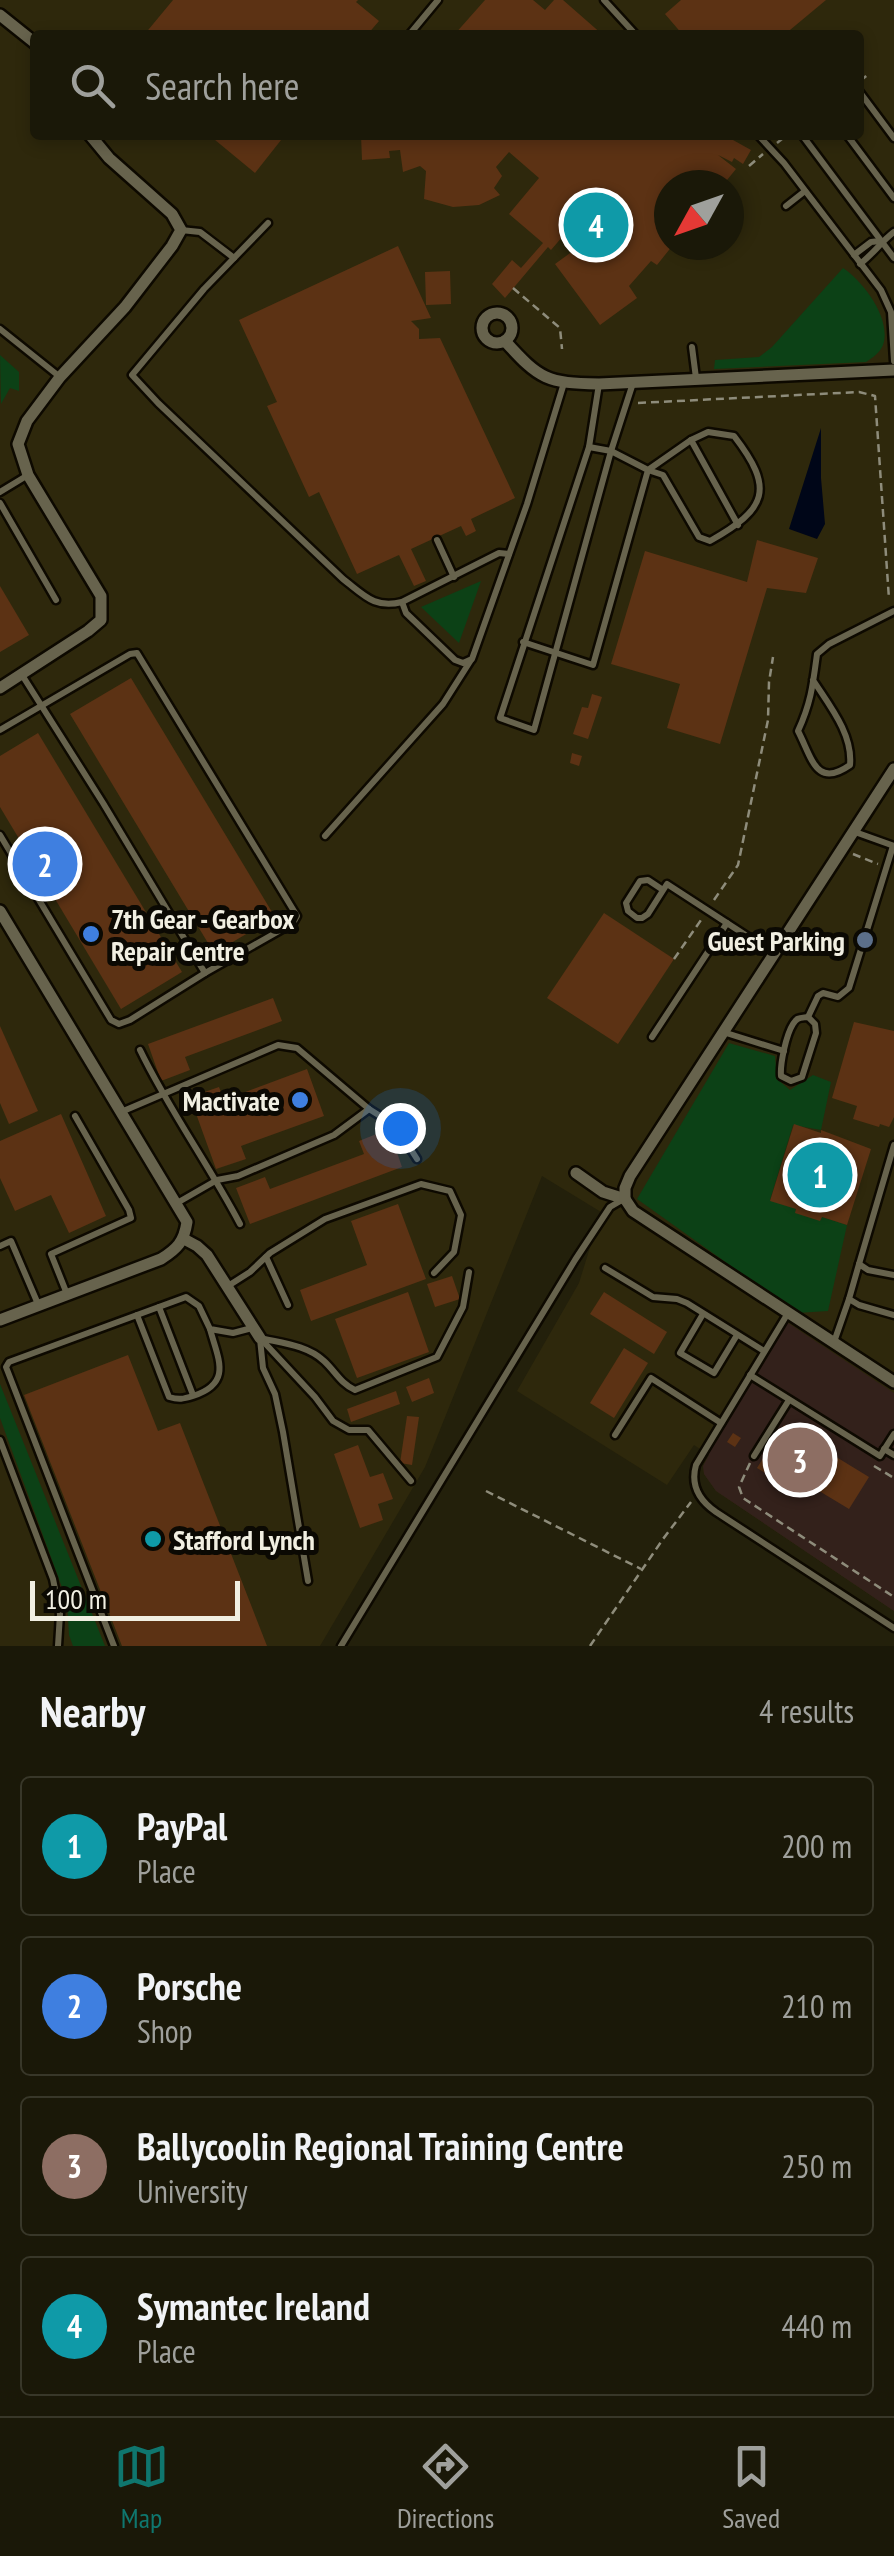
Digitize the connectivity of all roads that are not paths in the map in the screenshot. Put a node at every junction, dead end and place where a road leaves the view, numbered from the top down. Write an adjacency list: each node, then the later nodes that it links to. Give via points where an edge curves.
1 (438, 0): 4 (lane)
2 (604, 0): 5 (lane)
3 (0, 15): 6 (street)
4 (413, 30)
5 (631, 30)
6 (30, 39)
7 (864, 98): 8 (lane)
8 (894, 138)
9 (94, 140): 17 (street)
10 (763, 140): 13 (lane)
11 (806, 140): 19 (lane)
12 (850, 140): 14 (lane)
13 (805, 191): 15 (lane); 20 (lane)
14 (894, 198)
15 (786, 206)
16 (268, 223): 21 (lane)
17 (181, 230): 21 (lane, via 200,232); 29 (street, via 125,306)
18 (894, 232): 19 (lane)
19 (881, 241): 20 (lane); 22 (lane); 23 (lane)
20 (854, 255): 23 (lane)
21 (234, 258): 46 (lane, via 132,375 343,579 386,606)
22 (894, 258)
23 (860, 264): 27 (lane, via 891,312)
24 (0, 329): 29 (lane)
25 (505, 341): 32 (street, via 528,367)
26 (692, 347): 30 (lane)
27 (894, 361)
28 (894, 370): 30 (street)
29 (60, 377): 38 (street, via 18,444)
30 (696, 378): 31 (street)
31 (633, 382): 33 (street); 36 (lane)
32 (564, 383): 33 (street); 43 (lane)
33 (599, 384): 35 (lane)
34 (691, 440): 37 (lane); 41 (lane); 41 (lane, via 708,432 734,436 751,458 762,488)
35 (589, 447): 36 (lane); 48 (lane)
36 (611, 451): 37 (lane); 49 (lane)
37 (648, 470): 41 (lane, via 663,475 699,537 710,541); 49 (lane, via 593,665)
38 (28, 476): 39 (lane); 51 (street, via 102,608 88,631)
39 (0, 492)
40 (0, 503): 45 (lane)
41 (738, 525)
42 (437, 540): 44 (lane)
43 (509, 554): 44 (lane); 50 (lane)
44 (454, 577): 46 (lane)
45 (56, 600)
46 (402, 602): 50 (lane, via 455,660)
47 (892, 612): 52 (lane, via 817,654)
48 (523, 642): 49 (lane); 49 (lane, via 500,718 534,730)
49 (557, 652)
50 (472, 659): 59 (lane, via 444,704)
51 (22, 675): 53 (street); 54 (lane)
52 (813, 680): 52 (lane, via 798,732 828,776 850,765 851,752)
53 (0, 688)
54 (42, 705): 55 (lane); 65 (lane); 65 (lane, via 130,654 137,653 151,673 296,916)
55 (0, 730)
56 (894, 769): 57 (street)
57 (854, 831): 60 (lane); 64 (street)
58 (0, 835): 65 (lane, via 112,1020 130,1020)
59 (324, 836)
60 (894, 846): 66 (lane, via 849,988 838,997 818,996)
61 (663, 890): 61 (lane, via 646,916 628,912 626,903 640,881); 63 (lane, via 667,884)
62 (0, 911): 73 (street)
63 (726, 923): 64 (lane); 68 (lane)
64 (774, 954): 67 (street)
65 (205, 973)
66 (808, 1017): 70 (lane, via 792,1025); 70 (lane, via 816,1033 798,1080 781,1076)
67 (723, 1032): 70 (lane); 79 (street, via 630,1176)
68 (652, 1037)
69 (140, 1050): 71 (lane)
70 (784, 1051)
71 (161, 1094): 72 (lane, via 290,1045); 73 (lane); 78 (lane)
72 (369, 1109): 76 (lane, via 396,1126); 78 (lane, via 334,1135)
73 (121, 1112): 80 (street)
74 (75, 1116): 91 (lane, via 130,1218 50,1254)
75 (894, 1146): 85 (lane)
76 (418, 1159)
77 (576, 1173): 79 (street)
78 (217, 1180): 80 (lane); 81 (lane)
79 (625, 1199): 96 (street, via 633,1212); 122 (lane, via 610,1208 575,1260)
80 (177, 1203): 82 (street, via 186,1222)
81 (240, 1224)
82 (184, 1239): 90 (street, via 207,1255); 91 (street, via 161,1259)
83 (0, 1246): 94 (lane, via 11,1241)
84 (266, 1257): 88 (lane, via 325,1219 421,1184 450,1191 461,1215 454,1252); 90 (lane); 93 (lane)
85 (859, 1264): 89 (lane); 92 (lane)
86 (604, 1268): 97 (lane, via 653,1297)
87 (469, 1272): 102 (lane, via 463,1307 438,1357 355,1390 314,1353)
88 (434, 1273)
89 (894, 1275)
90 (227, 1286): 102 (street)
91 (67, 1295): 94 (street)
92 (849, 1299): 98 (lane); 104 (lane)
93 (288, 1305)
94 (38, 1306): 100 (street)
95 (159, 1308): 99 (lane); 101 (lane, via 186,1298 199,1306); 108 (lane)
96 (788, 1313): 104 (street); 105 (lane)
97 (704, 1314): 103 (lane); 103 (lane, via 680,1353 714,1373)
98 (894, 1314)
99 (137, 1316): 108 (lane, via 169,1396); 121 (lane, via 6,1367)
100 (0, 1320)
101 (210, 1328): 102 (lane); 108 (lane, via 217,1382)
102 (256, 1333): 117 (lane, via 333,1421 368,1430); 118 (lane, via 283,1432)
103 (737, 1335): 105 (lane)
104 (834, 1342): 107 (street)
105 (764, 1352): 106 (lane)
106 (750, 1374): 109 (lane); 110 (lane)
107 (894, 1382)
108 (193, 1396)
109 (789, 1400): 114 (lane); 116 (lane)
110 (720, 1423): 111 (lane, via 651,1378); 119 (lane, via 693,1474 702,1502)
111 (615, 1434)
112 (894, 1434): 114 (lane)
113 (0, 1440): 120 (lane, via 53,1579)
114 (882, 1453): 115 (lane)
115 (894, 1455)
116 (754, 1456)
117 (411, 1481)
118 (308, 1581)
119 (894, 1628)
120 (58, 1646)
121 (114, 1646)
122 (341, 1646)

